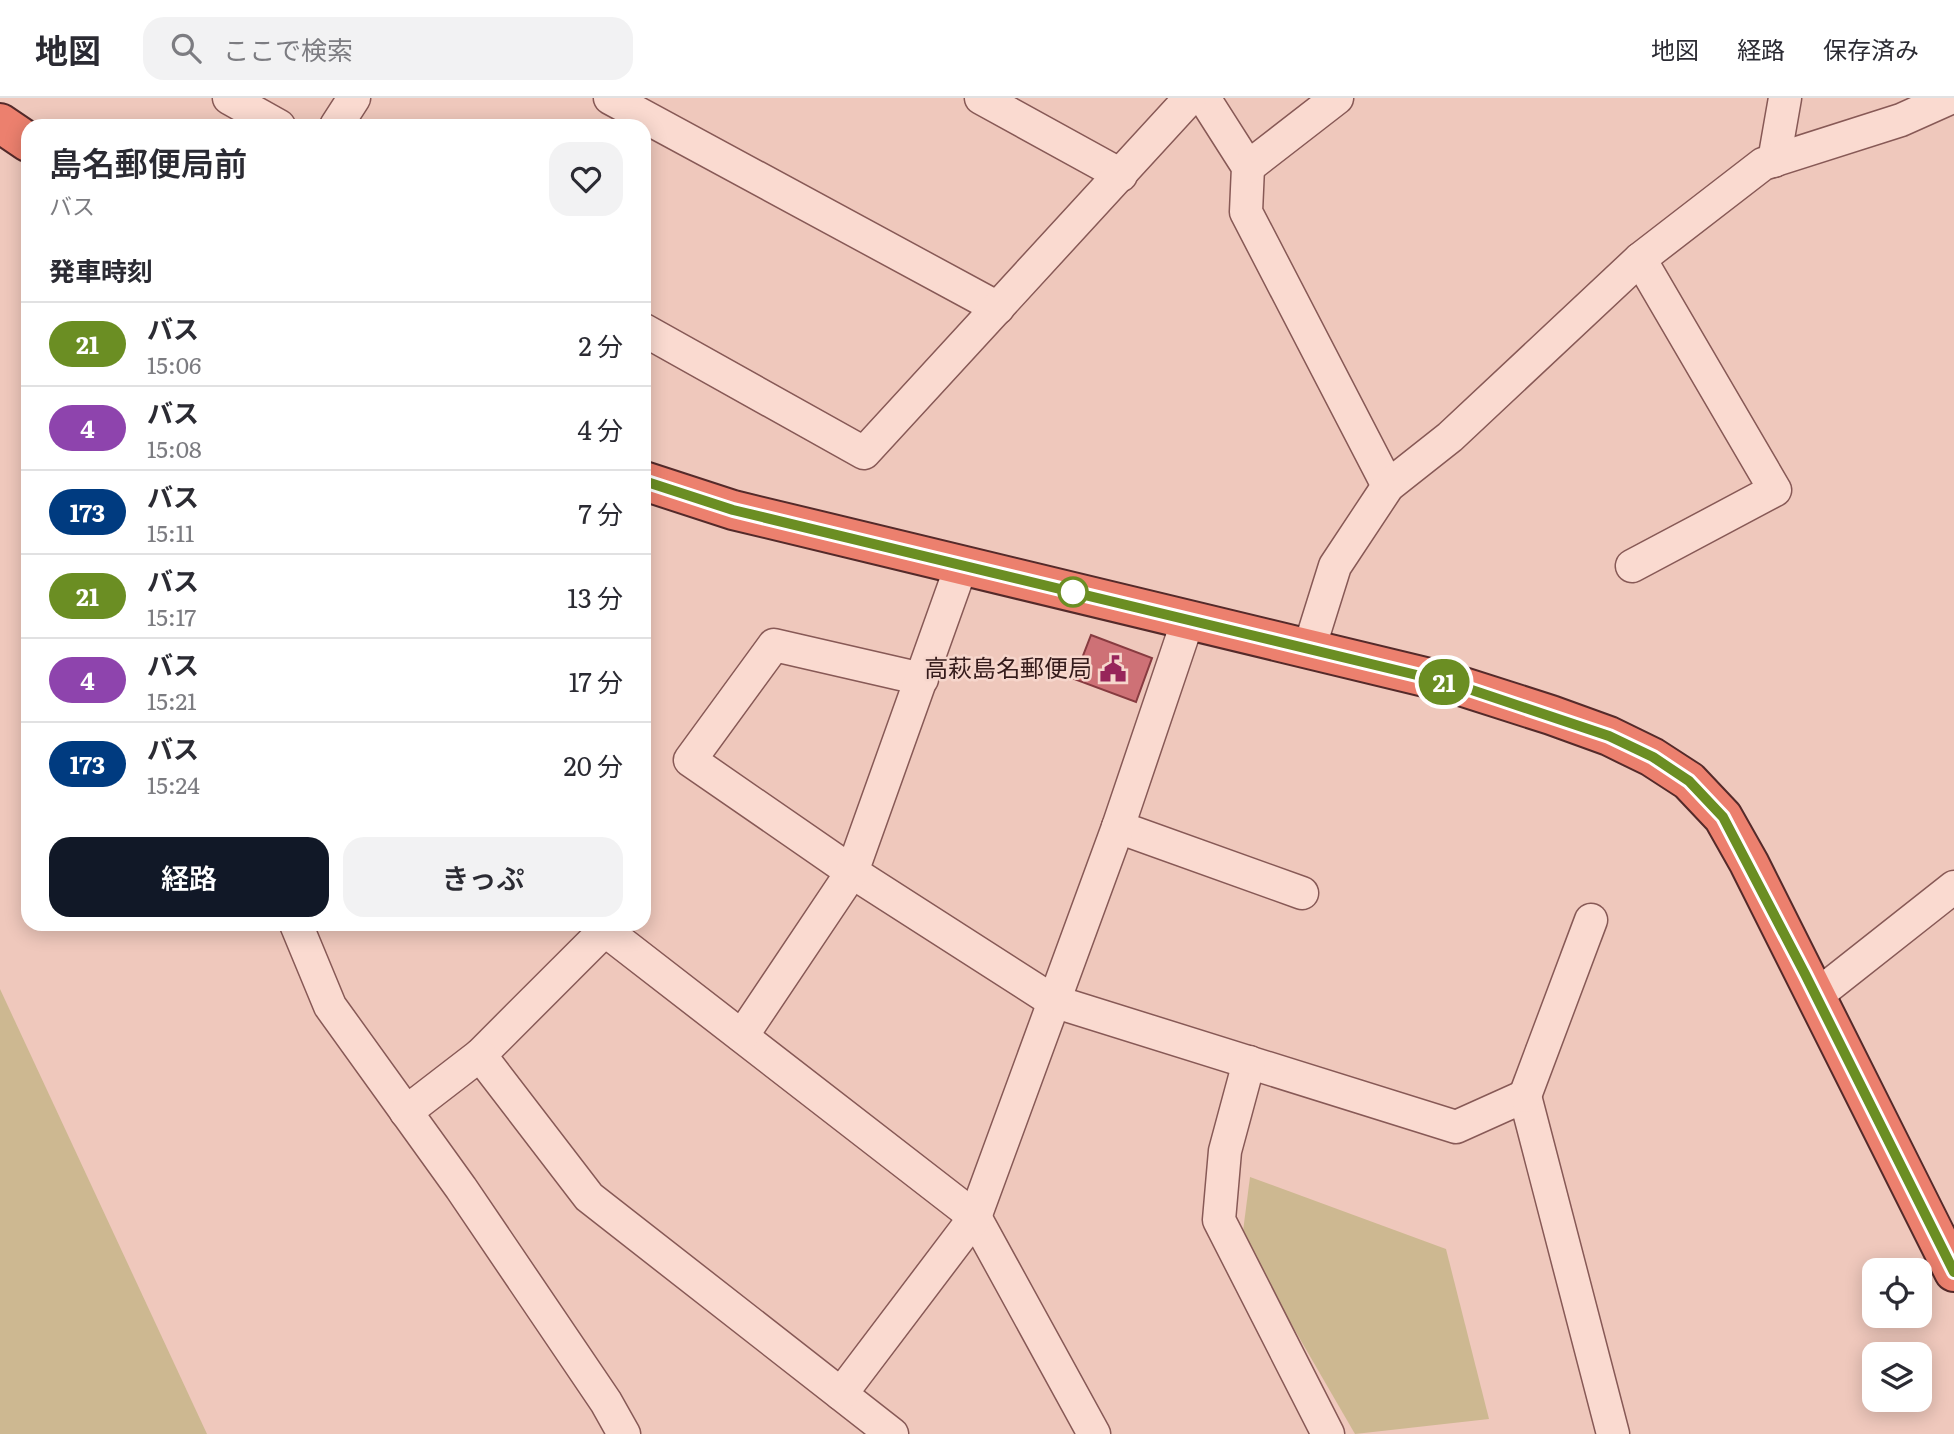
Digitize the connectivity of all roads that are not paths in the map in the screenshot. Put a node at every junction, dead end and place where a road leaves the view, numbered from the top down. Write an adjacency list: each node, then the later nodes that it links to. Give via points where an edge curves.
1 (229, 98): 10 (street)
2 (354, 98): 11 (street)
3 (610, 98): 12 (street)
4 (981, 98): 18 (street)
5 (1190, 98): 18 (street)
6 (1205, 98): 17 (street)
7 (1337, 98): 17 (street)
8 (1785, 98): 16 (street)
9 (1950, 98): 16 (street, via 1901,120)
10 (266, 119)
11 (340, 119)
12 (649, 119)
13 (651, 120): 20 (street)
14 (0, 123): 15 (highway)
15 (21, 137)
16 (1774, 161): 19 (street, via 1763,164)
17 (1248, 167): 23 (street, via 1246,212)
18 (1121, 174): 20 (street)
19 (1640, 259): 23 (street, via 1450,437); 25 (street, via 1776,490)
20 (998, 308): 21 (street, via 864,453)
21 (651, 334)
22 (651, 483): 24 (highway, via 733,510)
23 (1388, 486): 27 (street, via 1335,566)
24 (962, 564): 26 (highway); 28 (street)
25 (1632, 566)
26 (1188, 620): 27 (highway); 29 (street)
27 (1308, 649): 37 (highway, via 1454,684 1551,715 1620,741 1689,781 1723,817)
28 (922, 679): 30 (street); 30 (street, via 774,645 690,760)
29 (1118, 827): 32 (street); 38 (street)
30 (852, 872): 38 (street); 39 (street)
31 (1954, 887): 37 (street)
32 (1302, 893)
33 (1591, 920): 42 (street)
34 (299, 931): 43 (street, via 330,1006)
35 (597, 931): 40 (street)
36 (606, 931): 39 (street)
37 (1816, 996): 45 (highway)
38 (1053, 1001): 41 (street); 44 (street)
39 (742, 1036): 44 (street)
40 (480, 1055): 43 (street); 46 (street, via 589,1197)
41 (1249, 1062): 42 (street, via 1456,1127); 50 (street, via 1225,1151 1219,1220)
42 (1525, 1096): 51 (street)
43 (406, 1112): 47 (street)
44 (975, 1217): 46 (street); 49 (street)
45 (1954, 1272)
46 (841, 1394): 48 (street)
47 (624, 1434)
48 (892, 1434)
49 (1094, 1434)
50 (1328, 1434)
51 (1613, 1434)

